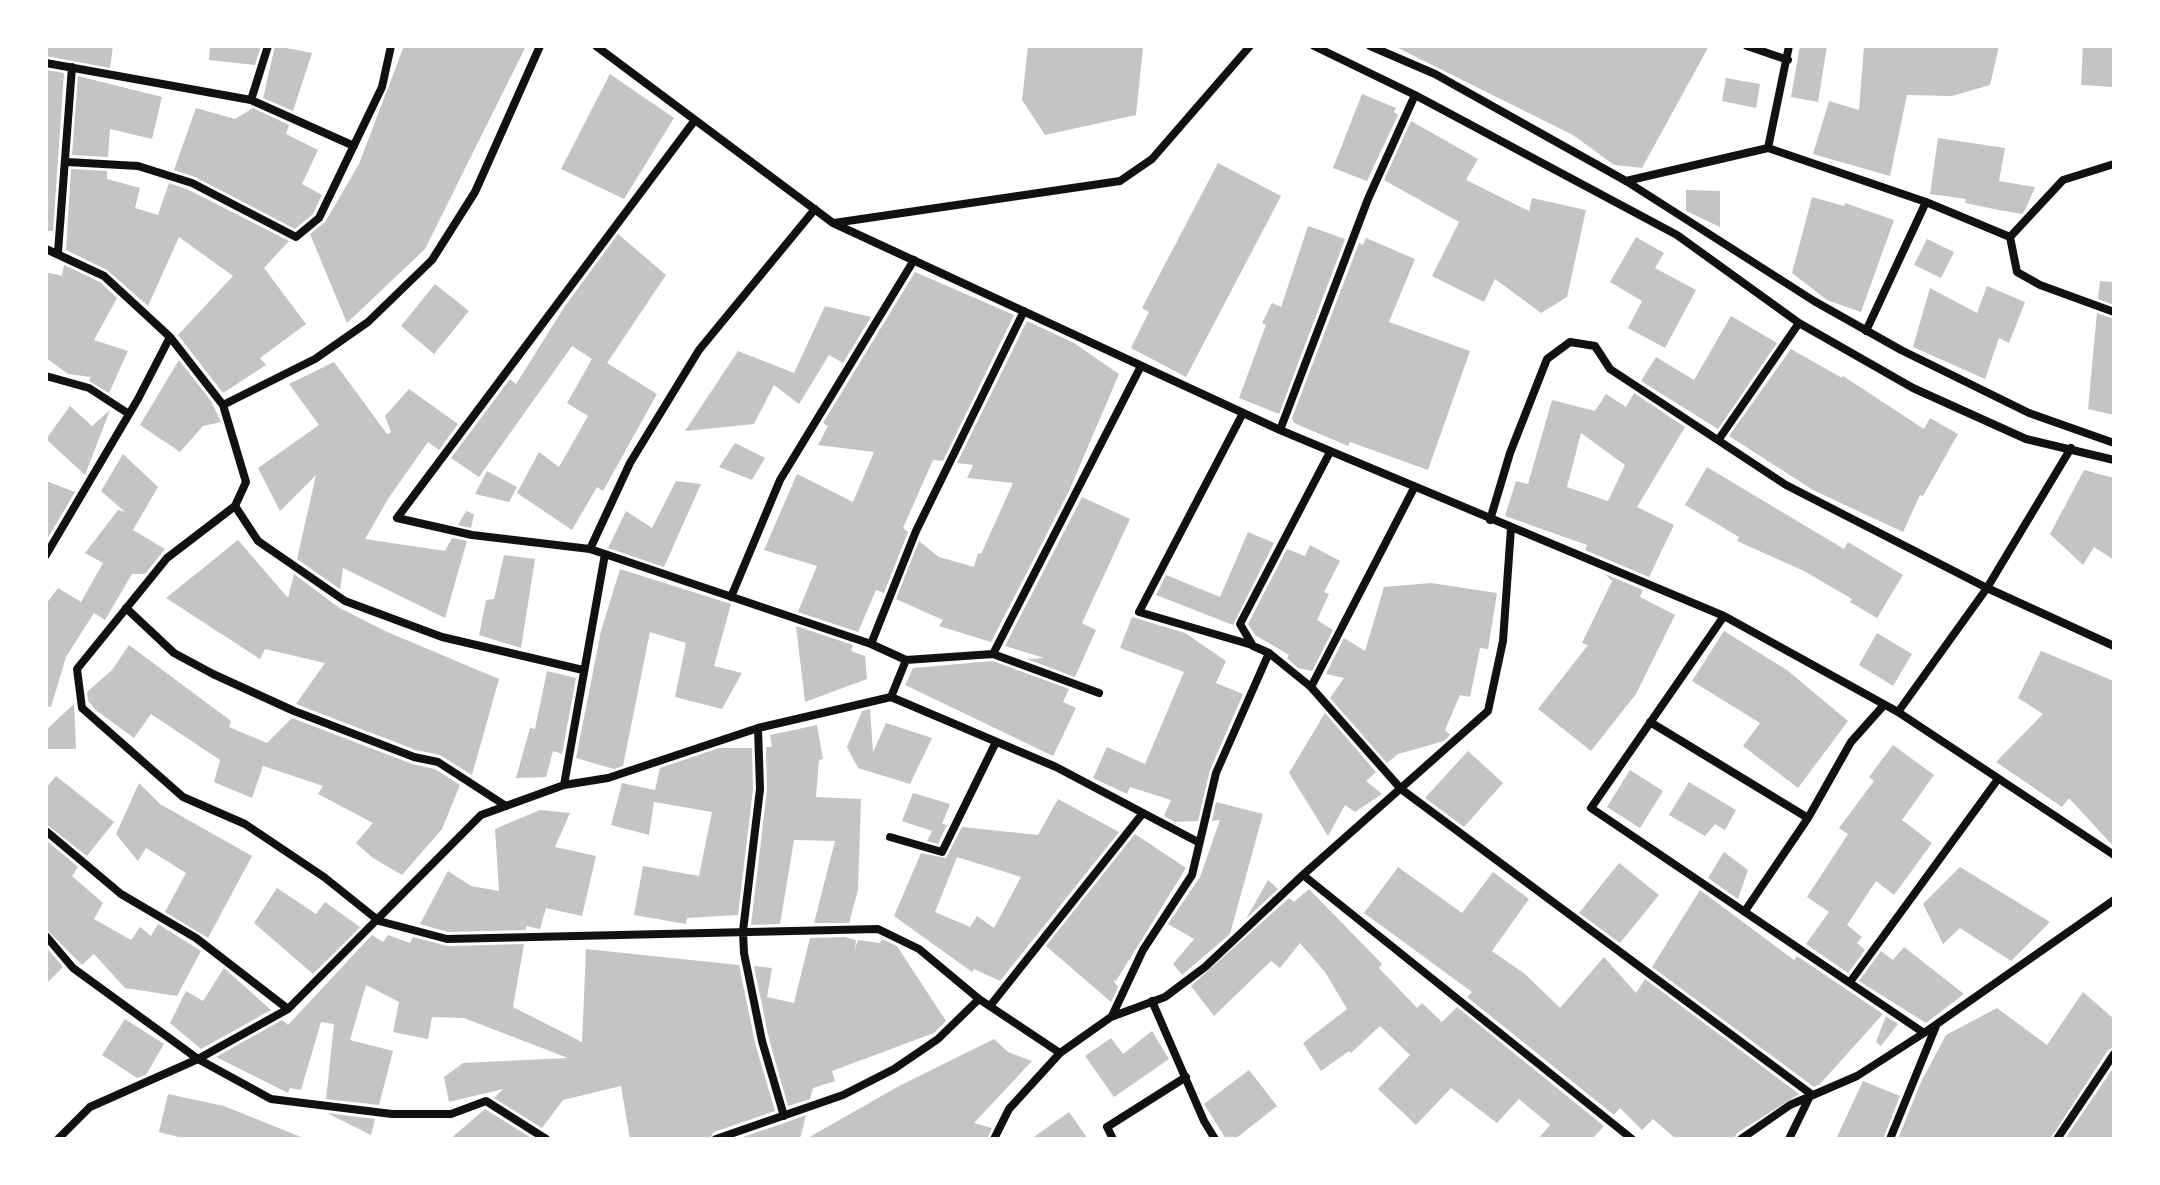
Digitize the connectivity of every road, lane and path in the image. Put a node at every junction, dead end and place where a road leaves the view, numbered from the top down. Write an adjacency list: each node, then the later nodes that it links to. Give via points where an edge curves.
1 (268, 46): 14 (street)
2 (391, 46): 16 (street, via 382,87)
3 (540, 46): 35 (street, via 475,192 432,260 368,322 315,359)
4 (596, 46): 15 (street)
5 (1250, 46): 23 (street, via 1152,159 1120,181)
6 (1314, 46): 13 (street)
7 (1370, 46): 20 (street, via 1435,74)
8 (1747, 46): 10 (street)
9 (1789, 46): 10 (street)
10 (1788, 60): 17 (street)
11 (46, 63): 12 (street)
12 (72, 67): 14 (street); 18 (street)
13 (1415, 95): 30 (street, via 1677,235); 38 (street, via 1368,199)
14 (251, 100): 16 (street)
15 (695, 120): 22 (street); 48 (street, via 397,518 472,535)
16 (354, 146): 18 (street, via 319,218 296,237 192,183 138,166)
17 (1768, 148): 20 (street); 21 (street)
18 (67, 162): 26 (street)
19 (2114, 164): 24 (street, via 2063,180)
20 (1626, 181): 31 (street)
21 (1926, 202): 24 (street); 31 (street)
22 (815, 209): 23 (street); 48 (street, via 699,350 630,463)
23 (833, 223): 27 (street)
24 (2010, 237): 29 (street, via 2017,272)
25 (46, 249): 26 (street)
26 (58, 252): 32 (street, via 104,276)
27 (914, 260): 28 (street); 52 (street, via 780,480)
28 (1024, 311): 33 (street); 55 (street, via 916,531)
29 (2114, 312)
30 (1799, 323): 39 (street); 41 (street, via 1913,388 2026,439)
31 (1866, 331): 40 (street, via 2029,413)
32 (170, 337): 35 (street); 37 (street)
33 (1141, 366): 36 (street); 59 (street)
34 (46, 376): 37 (street, via 89,388)
35 (223, 405): 45 (street, via 246,482)
36 (1243, 413): 38 (street); 56 (street, via 1139,612)
37 (129, 414): 50 (street)
38 (1280, 430): 42 (street)
39 (1719, 439): 46 (street, via 1610,369 1595,346 1570,342 1547,359); 51 (street, via 1786,485)
40 (2114, 443)
41 (2071, 448): 43 (street); 51 (street)
42 (1330, 452): 44 (street); 56 (street, via 1240,624)
43 (2114, 460)
44 (1414, 488): 46 (street); 62 (street)
45 (235, 506): 53 (street, via 167,558); 61 (street, via 258,541 345,601 442,637)
46 (1490, 520): 47 (street)
47 (1511, 528): 54 (street); 72 (street, via 1503,641 1488,711)
48 (590, 549): 49 (street)
49 (605, 554): 52 (street); 61 (street)
50 (46, 555)
51 (1987, 588): 57 (street); 66 (street)
52 (731, 597): 55 (street)
53 (126, 608): 73 (street, via 174,653 213,674 294,711 438,762); 83 (street, via 77,669 82,708 183,797 245,824)
54 (1724, 616): 65 (street); 67 (street)
55 (871, 644): 60 (street)
56 (1253, 646): 58 (street)
57 (2114, 646)
58 (1269, 653): 62 (street); 78 (street, via 1216,773)
59 (993, 654): 60 (street); 63 (street)
60 (906, 660): 64 (street)
61 (583, 670): 71 (street)
62 (1311, 687): 72 (street)
63 (1099, 693)
64 (891, 697): 68 (street); 69 (street)
65 (1884, 705): 66 (street); 75 (street, via 1851,742)
66 (1898, 712): 70 (street)
67 (1650, 722): 75 (street); 82 (street, via 1591,808)
68 (758, 728): 71 (street, via 608,778); 84 (street, via 760,789)
69 (996, 742): 74 (street); 77 (street, via 942,852)
70 (1998, 779): 79 (street); 86 (street)
71 (564, 785): 73 (street)
72 (1401, 789): 80 (street); 98 (street)
73 (506, 806): 83 (street, via 481,815)
74 (1143, 813): 78 (street); 89 (street)
75 (1808, 818): 82 (street)
76 (46, 831): 90 (street, via 121,894 196,938)
77 (890, 837)
78 (1198, 842): 91 (street, via 1192,875 1143,950)
79 (2114, 855)
80 (1303, 875): 88 (street, via 1205,967); 106 (street)
81 (2114, 900): 92 (street)
82 (1745, 911): 86 (street)
83 (379, 921): 84 (street, via 447,939); 90 (street)
84 (743, 931): 87 (street, via 878,929 919,949); 99 (street, via 759,1026)
85 (46, 936): 96 (street, via 73,968)
86 (1850, 982): 93 (street)
87 (979, 999): 89 (street); 99 (street, via 938,1039 894,1069)
88 (1152, 1001): 91 (street); 97 (street)
89 (990, 1006): 94 (street)
90 (288, 1009): 96 (street)
91 (1111, 1017): 94 (street)
92 (1937, 1025): 93 (street); 109 (street)
93 (1924, 1033): 98 (street, via 1857,1076)
94 (1060, 1053): 103 (street, via 1009,1109)
95 (2114, 1054): 110 (street)
96 (198, 1059): 100 (street, via 90,1107); 101 (street, via 271,1099 392,1114 451,1114 486,1101)
97 (1186, 1077): 104 (street, via 1107,1127); 105 (street)
98 (1811, 1094): 107 (street); 108 (street)
99 (784, 1116): 102 (street)
100 (58, 1139)
101 (546, 1139)
102 (716, 1139)
103 (994, 1139)
104 (1113, 1139)
105 (1215, 1139)
106 (1632, 1139)
107 (1741, 1139)
108 (1789, 1139)
109 (1890, 1139)
110 (2057, 1139)

